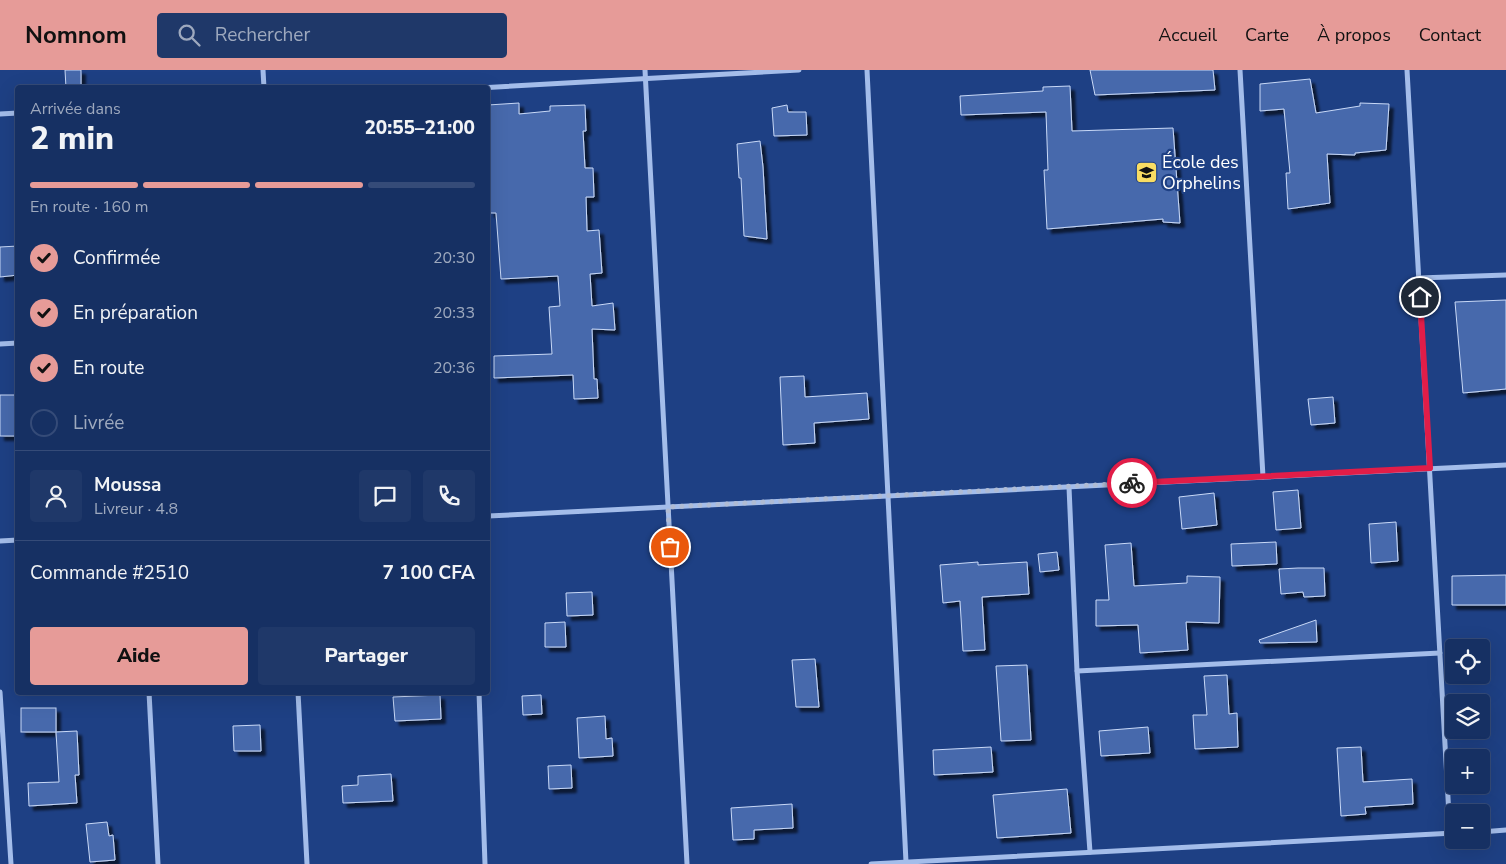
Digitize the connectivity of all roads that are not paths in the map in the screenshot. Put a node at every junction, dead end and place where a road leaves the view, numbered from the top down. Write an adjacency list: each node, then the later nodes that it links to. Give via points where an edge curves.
1 (263, 70): 8 (street)
2 (645, 70): 7 (street)
3 (799, 70): 7 (street)
4 (867, 70): 20 (street)
5 (1240, 70): 18 (street)
6 (1407, 70): 13 (street)
7 (645, 78): 9 (street); 21 (street)
8 (264, 85)
9 (490, 87)
10 (15, 113): 11 (street)
11 (0, 114)
12 (1506, 275): 13 (street)
13 (1418, 278): 17 (street)
14 (15, 343): 15 (street)
15 (0, 344)
16 (1506, 465): 17 (street)
17 (1430, 468): 18 (street); 25 (street)
18 (1263, 477): 19 (street)
19 (1069, 487): 20 (street); 26 (street)
20 (888, 496): 21 (street); 36 (street)
21 (668, 507): 22 (street); 41 (street)
22 (490, 516)
23 (15, 540): 24 (street)
24 (0, 541)
25 (1440, 653): 26 (street); 31 (street)
26 (1077, 672): 35 (street)
27 (0, 692): 37 (street)
28 (149, 695): 38 (street)
29 (298, 695): 39 (street)
30 (479, 695): 40 (street)
31 (1450, 804)
32 (1506, 830): 33 (street)
33 (1490, 831)
34 (1445, 833): 35 (street)
35 (1090, 852): 36 (street)
36 (906, 862): 42 (street)
37 (11, 864)
38 (158, 864)
39 (307, 864)
40 (484, 864)
41 (687, 864)
42 (871, 864)

